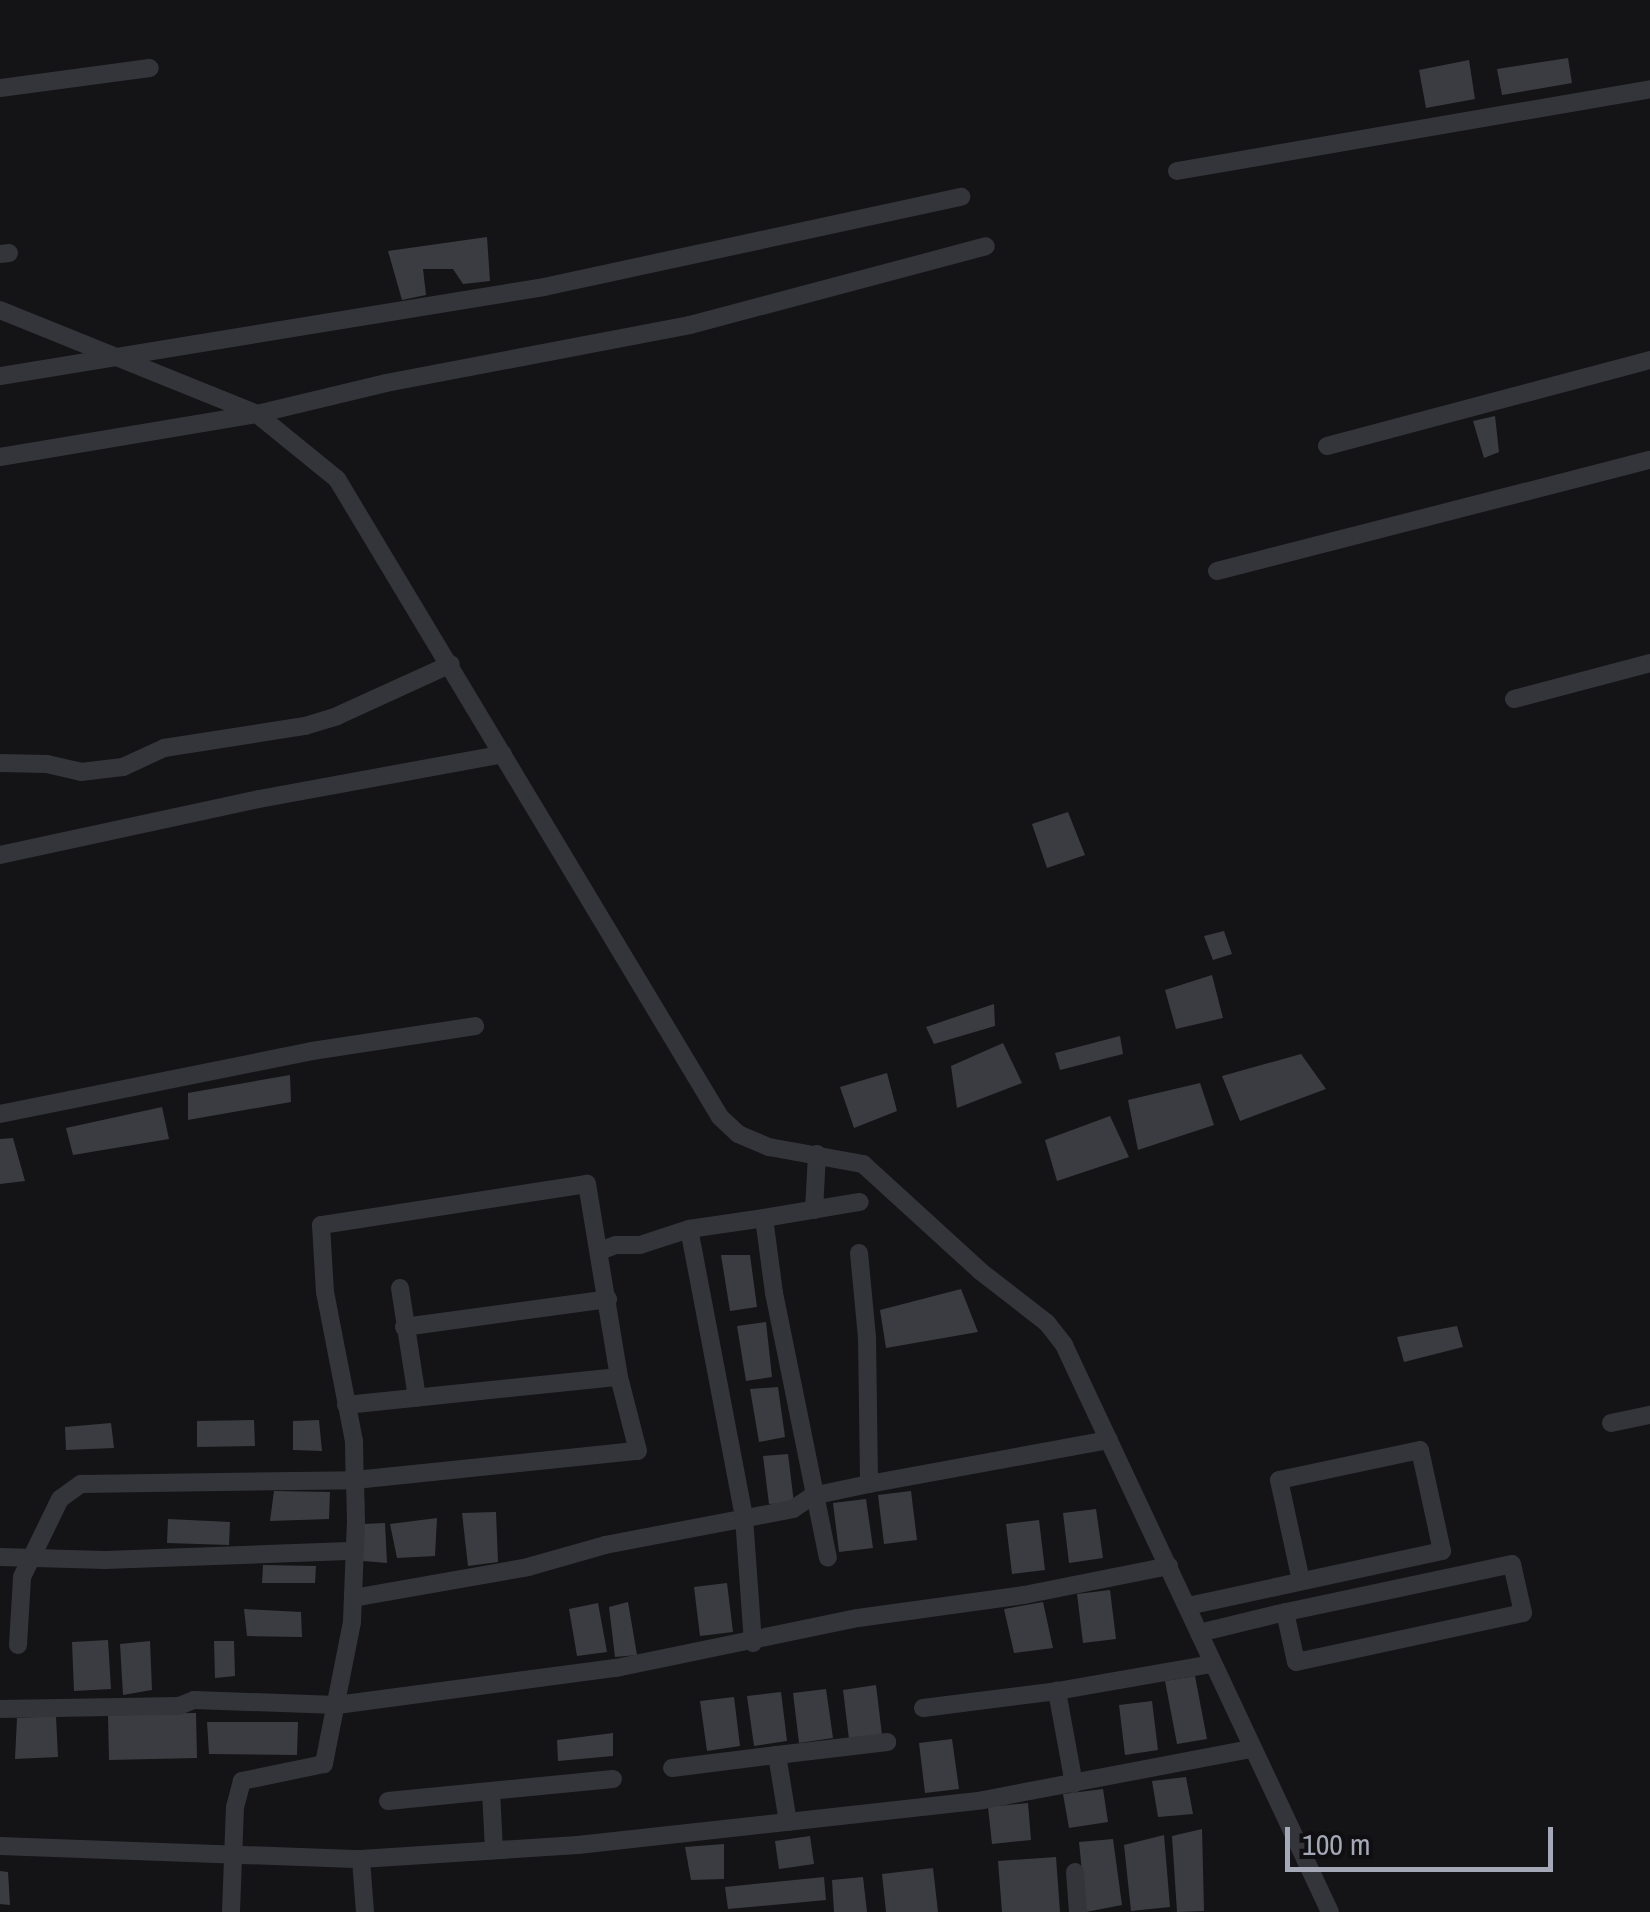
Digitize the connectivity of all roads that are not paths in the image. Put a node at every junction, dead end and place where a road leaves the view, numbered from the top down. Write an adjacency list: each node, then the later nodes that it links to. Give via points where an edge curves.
1 (150, 68): 2 (street)
2 (0, 88)
3 (1650, 90): 4 (street)
4 (1178, 171)
5 (961, 197): 8 (street, via 544,288)
6 (986, 246): 11 (street, via 690,325)
7 (0, 310): 8 (street)
8 (117, 355): 10 (street); 11 (street)
9 (1650, 360): 12 (street)
10 (0, 376)
11 (256, 414): 13 (street); 17 (street, via 338,479)
12 (1327, 446)
13 (0, 457)
14 (1650, 460): 15 (street)
15 (1217, 571)
16 (1650, 663): 18 (street)
17 (451, 664): 19 (street); 20 (street, via 338,716 164,748 123,767 81,772)
18 (1514, 699)
19 (503, 754): 21 (street); 24 (street, via 720,1116 738,1134)
20 (0, 763)
21 (0, 855)
22 (474, 1026): 23 (street, via 312,1050)
23 (0, 1114)
24 (817, 1154): 26 (street); 39 (street, via 864,1164 1046,1323 1064,1345)
25 (860, 1202): 26 (street)
26 (814, 1210): 27 (street)
27 (764, 1218): 28 (street); 42 (street)
28 (689, 1229): 29 (street); 43 (street)
29 (600, 1251): 32 (street); 36 (street, via 587,1184 321,1226)
30 (859, 1254): 41 (street)
31 (400, 1288): 33 (street)
32 (608, 1299): 33 (street); 34 (street)
33 (404, 1327): 35 (street)
34 (620, 1378): 35 (street); 40 (street, via 638,1451)
35 (418, 1398): 36 (street)
36 (346, 1405): 40 (street)
37 (1650, 1414): 38 (street)
38 (1611, 1423)
39 (1110, 1440): 41 (street); 48 (street)
40 (355, 1480): 44 (street); 46 (street, via 81,1484 60,1499)
41 (869, 1484): 42 (street)
42 (812, 1496): 43 (street, via 793,1509); 47 (street)
43 (744, 1517): 50 (street, via 528,1568); 54 (street)
44 (355, 1551): 46 (street); 50 (street)
45 (0, 1557): 46 (street)
46 (32, 1558): 55 (street, via 22,1577)
47 (828, 1558)
48 (1169, 1566): 51 (street); 54 (street, via 858,1618)
49 (1301, 1581): 49 (street, via 1442,1551 1420,1450 1280,1480); 51 (street)
50 (353, 1598): 58 (street)
51 (1188, 1606): 53 (street)
52 (1285, 1612): 52 (street, via 1512,1564 1523,1613 1296,1662); 53 (street)
53 (1198, 1633): 56 (street)
54 (753, 1643): 58 (street)
55 (18, 1645)
56 (1212, 1664): 57 (street); 62 (street)
57 (1057, 1691): 59 (street); 66 (street)
58 (337, 1705): 60 (street, via 194,1700 180,1706); 72 (street, via 324,1764 242,1781)
59 (923, 1708)
60 (0, 1709)
61 (887, 1742): 63 (street)
62 (1251, 1750): 66 (street); 75 (street)
63 (777, 1756): 64 (street); 69 (street)
64 (672, 1768)
65 (613, 1779): 67 (street)
66 (1074, 1784): 69 (street)
67 (491, 1791): 68 (street); 71 (street)
68 (388, 1801)
69 (788, 1822): 71 (street)
70 (0, 1846): 72 (street)
71 (494, 1850): 73 (street)
72 (232, 1855): 73 (street); 76 (street)
73 (360, 1859): 77 (street)
74 (1075, 1872): 78 (street)
75 (1327, 1911)
76 (231, 1912)
77 (366, 1912)
78 (1078, 1912)

